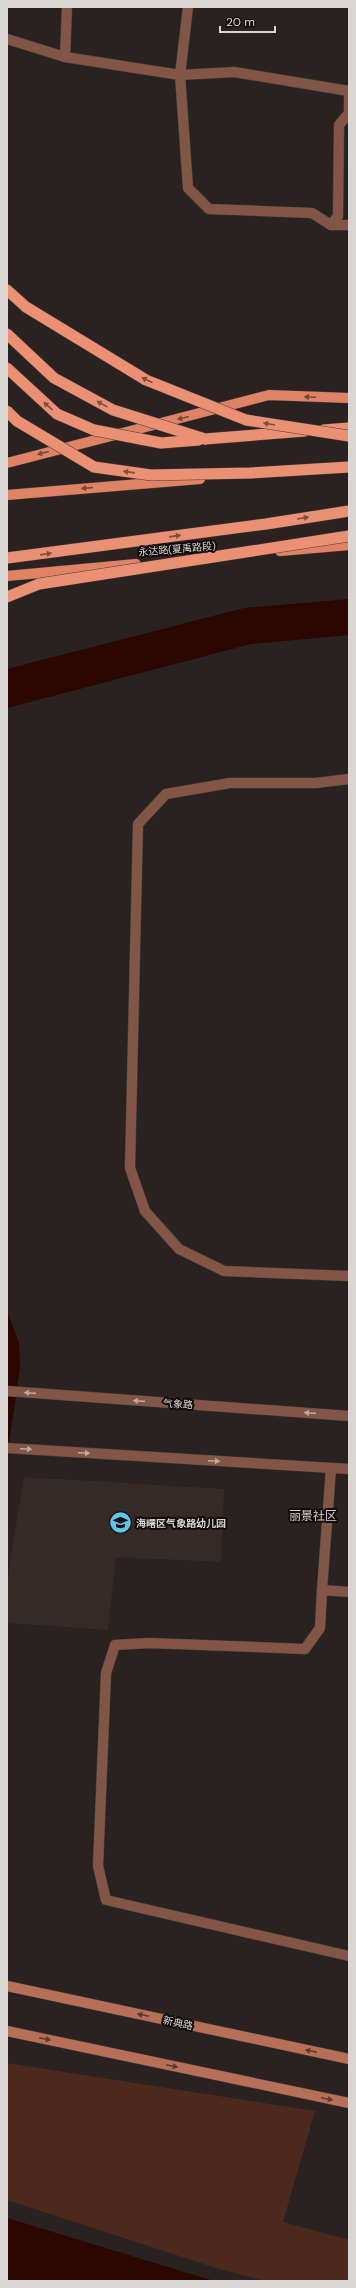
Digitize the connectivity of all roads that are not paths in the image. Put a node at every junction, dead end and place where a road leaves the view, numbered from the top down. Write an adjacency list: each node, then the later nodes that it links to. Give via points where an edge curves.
1 (67, 7): 4 (street)
2 (188, 7): 5 (street)
3 (7, 39): 4 (street)
4 (64, 57): 5 (street)
5 (180, 75): 6 (street, via 234,72); 7 (street, via 188,188 209,209 312,213)
6 (349, 92): 7 (street, via 348,113 339,125 338,216)
7 (331, 225): 8 (street)
8 (349, 225)
9 (7, 290): 15 (highway, one-way to 9, bridge, via 246,420 146,380 26,307)
10 (7, 334): 16 (highway, one-way to 10, bridge, via 113,410 54,378)
11 (7, 368): 16 (highway, one-way to 11, bridge, via 161,443 94,430 57,414)
12 (349, 398): 17 (main road, one-way to 17, via 269,395)
13 (7, 411): 18 (highway, one-way to 13, bridge, via 250,473 151,475 94,467 17,421)
14 (349, 428): 16 (highway, bridge)
15 (349, 436)
16 (205, 439)
17 (7, 463)
18 (349, 466): 19 (main road, one-way to 19)
19 (7, 495)
20 (349, 511): 23 (highway, one-way to 20)
21 (349, 536): 25 (highway, bridge, via 39,584)
22 (349, 545): 24 (main road, 永达路(夏禹路段))
23 (7, 558)
24 (7, 576)
25 (7, 597)
26 (349, 778): 27 (street, via 316,783 230,783 166,794 138,824 130,1168 145,1211 179,1249 224,1271)
27 (349, 1276)
28 (7, 1391): 29 (street, 气象路, one-way to 28)
29 (349, 1416)
30 (7, 1448): 31 (street, one-way to 31)
31 (331, 1468): 32 (street); 33 (street)
32 (349, 1468)
33 (322, 1590): 34 (street); 35 (street, via 320,1628 305,1649 149,1643 115,1645 106,1673 98,1866 106,1900)
34 (349, 1592)
35 (349, 1956)
36 (7, 1986): 38 (main road, 新典路, one-way to 36)
37 (7, 2031): 39 (main road, one-way to 39)
38 (349, 2059)
39 (349, 2103)

